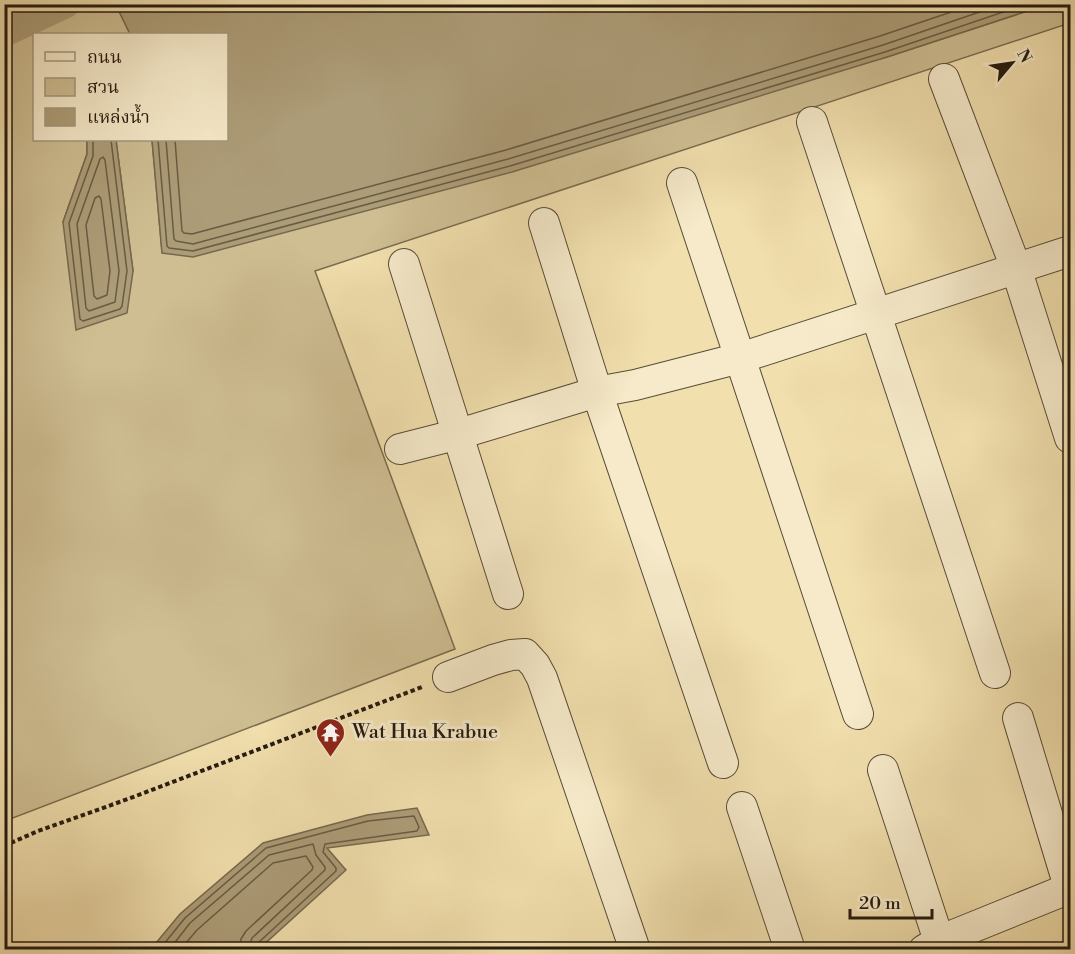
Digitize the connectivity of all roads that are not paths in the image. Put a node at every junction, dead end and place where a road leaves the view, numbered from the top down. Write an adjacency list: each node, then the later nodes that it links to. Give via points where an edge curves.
1 (945, 79): 7 (street)
2 (812, 122): 8 (street)
3 (682, 183): 9 (street)
4 (544, 223): 10 (street)
5 (1071, 251): 7 (street)
6 (404, 264): 11 (street)
7 (1016, 268): 8 (street); 12 (street)
8 (877, 315): 9 (street); 15 (street)
9 (740, 358): 10 (street); 17 (street)
10 (597, 392): 11 (street); 19 (street)
11 (459, 434): 13 (street); 14 (street)
12 (1071, 438)
13 (400, 449)
14 (508, 594)
15 (995, 673)
16 (448, 677): 24 (street, via 511,655 525,654 535,665)
17 (858, 714)
18 (1018, 718): 22 (street)
19 (723, 763)
20 (883, 770): 23 (street)
21 (742, 807): 25 (street)
22 (1070, 889): 23 (street)
23 (935, 947)
24 (635, 950)
25 (790, 950)

